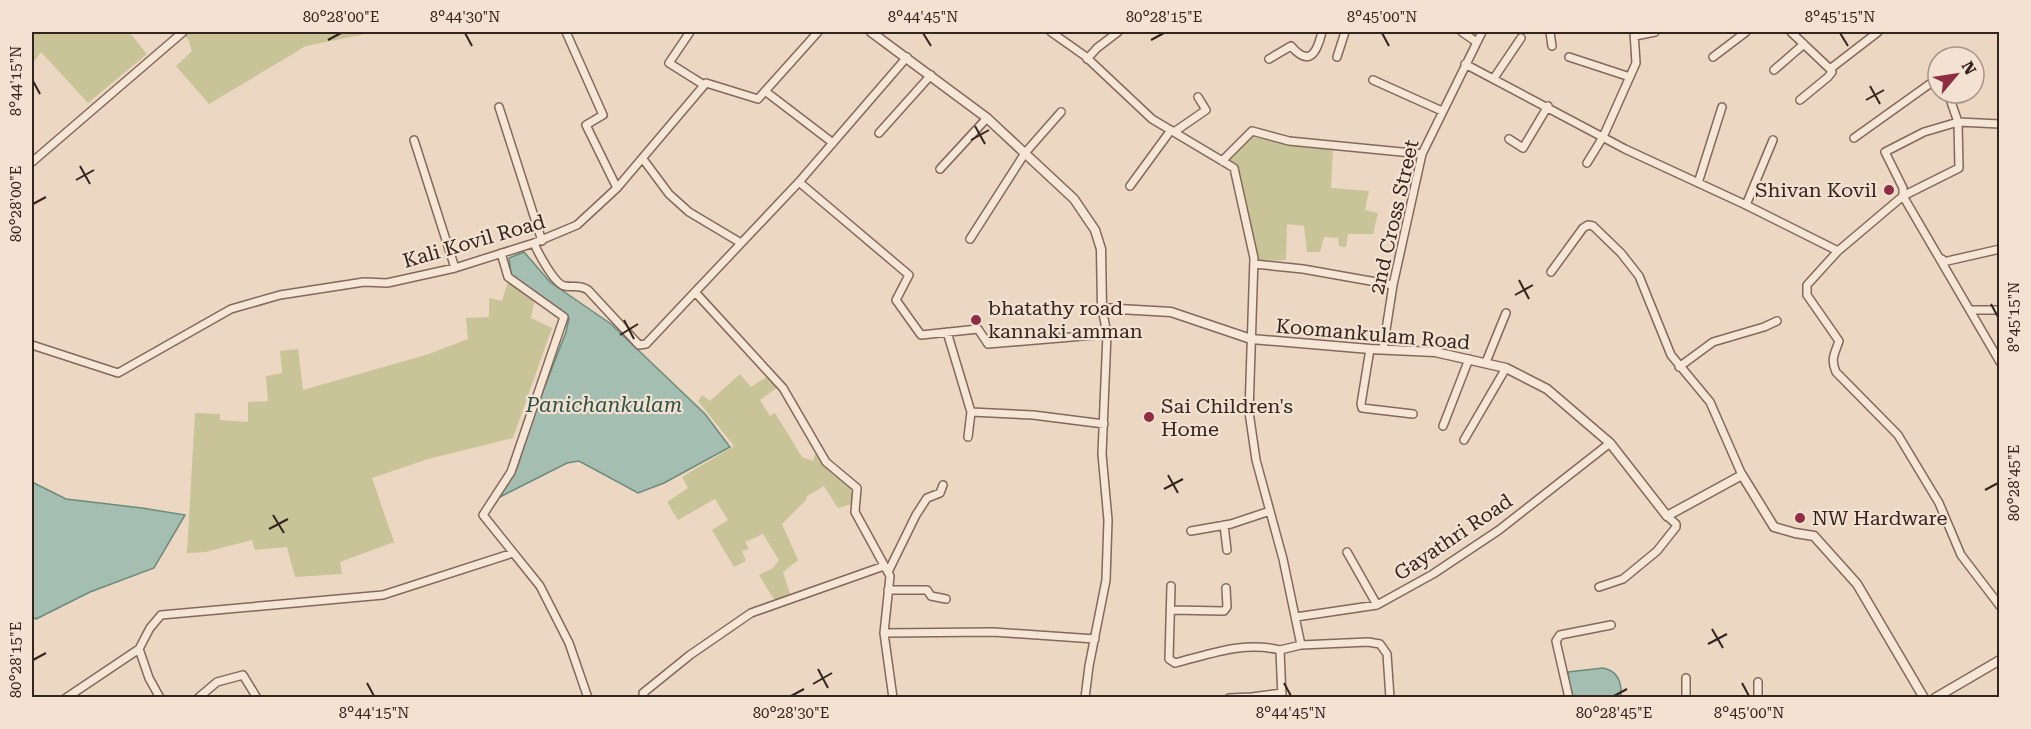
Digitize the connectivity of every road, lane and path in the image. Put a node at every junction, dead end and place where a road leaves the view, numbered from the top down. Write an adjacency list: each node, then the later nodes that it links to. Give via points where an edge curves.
1 (183, 32): 61 (street)
2 (566, 32): 67 (street, via 603,115 586,125)
3 (690, 32): 35 (street, via 669,63)
4 (818, 32): 37 (street)
5 (871, 32): 22 (street)
6 (1051, 32): 26 (street)
7 (1118, 32): 26 (street)
8 (1322, 32): 27 (street, via 1312,55 1299,54 1291,46)
9 (1346, 32): 23 (street)
10 (1462, 32): 19 (street)
11 (1482, 32): 19 (street, 2nd Cross Street)
12 (1550, 32): 21 (street)
13 (1655, 32): 17 (street)
14 (1746, 32): 25 (street)
15 (1791, 32): 20 (street)
16 (1878, 32): 29 (street)
17 (1635, 34): 32 (street, via 1636,63)
18 (1521, 38): 33 (street)
19 (1475, 41): 28 (street, 2nd Cross Street)
20 (1804, 44): 29 (street); 30 (street)
21 (1552, 45)
22 (907, 57): 31 (street); 56 (street)
23 (1337, 57)
24 (1569, 57): 32 (street)
25 (1713, 57)
26 (1087, 58): 49 (street, via 1152,119)
27 (1269, 59)
28 (1466, 64): 33 (street); 44 (street, 2nd Cross Street)
29 (1830, 69): 39 (street, via 1828,77)
30 (1774, 70)
31 (931, 75): 46 (street); 50 (street)
32 (1630, 77): 51 (street)
33 (1494, 78): 41 (street)
34 (1373, 80): 44 (street)
35 (704, 85): 37 (street, via 758,99); 59 (street, Kali Kovil Road)
36 (1926, 87): 52 (street)
37 (765, 91): 56 (street)
38 (1198, 98): 49 (street, via 1206,110)
39 (1800, 100)
40 (1952, 105): 47 (street)
41 (1548, 106): 51 (street); 53 (street, via 1523,148)
42 (1722, 107): 65 (street)
43 (499, 108): 71 (street)
44 (1442, 111): 58 (street, 2nd Cross Street)
45 (1060, 112): 57 (street)
46 (987, 118): 57 (street); 63 (street)
47 (1958, 122): 48 (street); 68 (street, via 1959,168); 68 (street, via 1924,132 1885,152 1904,188)
48 (2000, 124)
49 (1172, 131): 60 (street); 66 (street)
50 (879, 133)
51 (1603, 137): 62 (street); 65 (street)
52 (1854, 138)
53 (1509, 139)
54 (414, 140): 78 (street)
55 (1773, 140): 69 (street)
56 (832, 142): 64 (street)
57 (1025, 153): 70 (street); 82 (street, via 1074,199 1095,230 1101,249)
58 (1422, 154): 60 (street, via 1289,141 1252,131); 80 (street, 2nd Cross Street)
59 (643, 159): 67 (street, Kali Kovil Road); 72 (street, via 669,194 689,212)
60 (1222, 161): 77 (street, via 1234,168)
61 (32, 162)
62 (1587, 163)
63 (940, 169)
64 (799, 182): 72 (street); 87 (street, via 909,275 896,300 921,335)
65 (1698, 183): 69 (street)
66 (1130, 186)
67 (617, 188): 71 (street, Kali Kovil Road, via 577,225)
68 (1903, 196): 74 (street); 76 (street)
69 (1746, 205): 74 (street)
70 (970, 238)
71 (538, 242): 75 (street, Kali Kovil Road); 81 (street, via 540,256 562,286 576,285 588,290 639,345 646,344)
72 (741, 243): 81 (street)
73 (2000, 249): 76 (street, via 1943,262)
74 (1838, 251): 121 (street, via 1807,285 1807,296 1839,341 1832,364 1898,435 1939,503 1961,555)
75 (501, 253): 78 (street, Kali Kovil Road); 113 (street, via 508,277 564,317 511,472 483,515)
76 (1941, 259): 83 (street)
77 (1254, 264): 80 (street); 89 (street)
78 (455, 268): 90 (street, Kali Kovil Road, via 387,283 364,282 280,295 231,309 118,373)
79 (1551, 272): 96 (street, via 1583,228 1593,226 1640,276 1663,337)
80 (1393, 285): 91 (street, 2nd Cross Street)
81 (695, 292): 114 (street, via 783,388 826,462 857,488 855,512)
82 (1102, 308): 88 (street); 89 (street, Koomankulam Road, via 1171,312)
83 (1970, 310): 84 (street); 95 (street)
84 (2000, 310)
85 (1506, 313): 94 (street)
86 (1777, 321): 96 (street, via 1713,342)
87 (947, 332): 88 (street, via 978,329 988,344); 98 (street)
88 (1107, 334): 100 (street)
89 (1251, 339): 92 (street, Koomankulam Road); 107 (street, via 1249,412 1256,460)
90 (32, 345)
91 (1383, 349): 92 (street, Koomankulam Road); 93 (street, Koomankulam Road, via 1435,352)
92 (1370, 350): 99 (street, via 1362,408)
93 (1469, 359): 94 (street, Koomankulam Road); 101 (street)
94 (1486, 362): 97 (street, Koomankulam Road)
95 (2000, 362)
96 (1680, 367): 105 (street, via 1710,402)
97 (1506, 368): 103 (street); 104 (street, Koomankulam Road, via 1547,389)
98 (971, 412): 100 (street); 102 (street)
99 (1413, 414)
100 (1104, 424): 126 (street, via 1106,580)
101 (1443, 426)
102 (968, 436)
103 (1464, 440)
104 (1610, 443): 108 (street, Koomankulam Road); 120 (street, Gayathri Road, via 1499,530)
105 (1742, 475): 108 (street); 147 (street, via 1774,527 1814,536 1857,585)
106 (943, 485): 114 (street, via 940,494 927,498)
107 (1270, 511): 109 (street); 123 (street)
108 (1667, 516): 116 (street, via 1676,527 1657,551 1623,579)
109 (1224, 525): 110 (street); 111 (street)
110 (1191, 531)
111 (1227, 550)
112 (1347, 552): 120 (street)
113 (513, 553): 128 (street, via 383,595 161,615); 138 (street, via 540,586 569,643)
114 (886, 569): 118 (street, via 890,576); 139 (street, via 751,613 682,661 643,693)
115 (1171, 586): 122 (street)
116 (1599, 587)
117 (1226, 588): 122 (street, via 1224,610)
118 (888, 590): 119 (street, via 927,590 931,596); 125 (street)
119 (946, 598)
120 (1377, 605): 123 (street, Gayathri Road)
121 (2000, 606)
122 (1171, 610): 129 (street, via 1172,662 1241,646 1262,645)
123 (1296, 617): 127 (street)
124 (1611, 625): 144 (street, via 1560,635 1556,641)
125 (884, 633): 126 (street, via 993,632); 140 (street)
126 (1095, 639): 141 (street)
127 (1301, 645): 129 (street); 143 (street, via 1380,645 1387,654)
128 (139, 649): 134 (street); 135 (street)
129 (1280, 650): 133 (street)
130 (2000, 660): 148 (street)
131 (1686, 678): 145 (street)
132 (1758, 682): 146 (street)
133 (1282, 695): 142 (street)
134 (66, 698)
135 (160, 698)
136 (198, 698): 137 (street, via 217,682 243,675)
137 (257, 698)
138 (588, 698)
139 (645, 698)
140 (893, 698)
141 (1085, 698)
142 (1229, 698)
143 (1390, 698)
144 (1569, 698)
145 (1686, 698)
146 (1758, 698)
147 (1924, 698)
148 (1935, 698)

